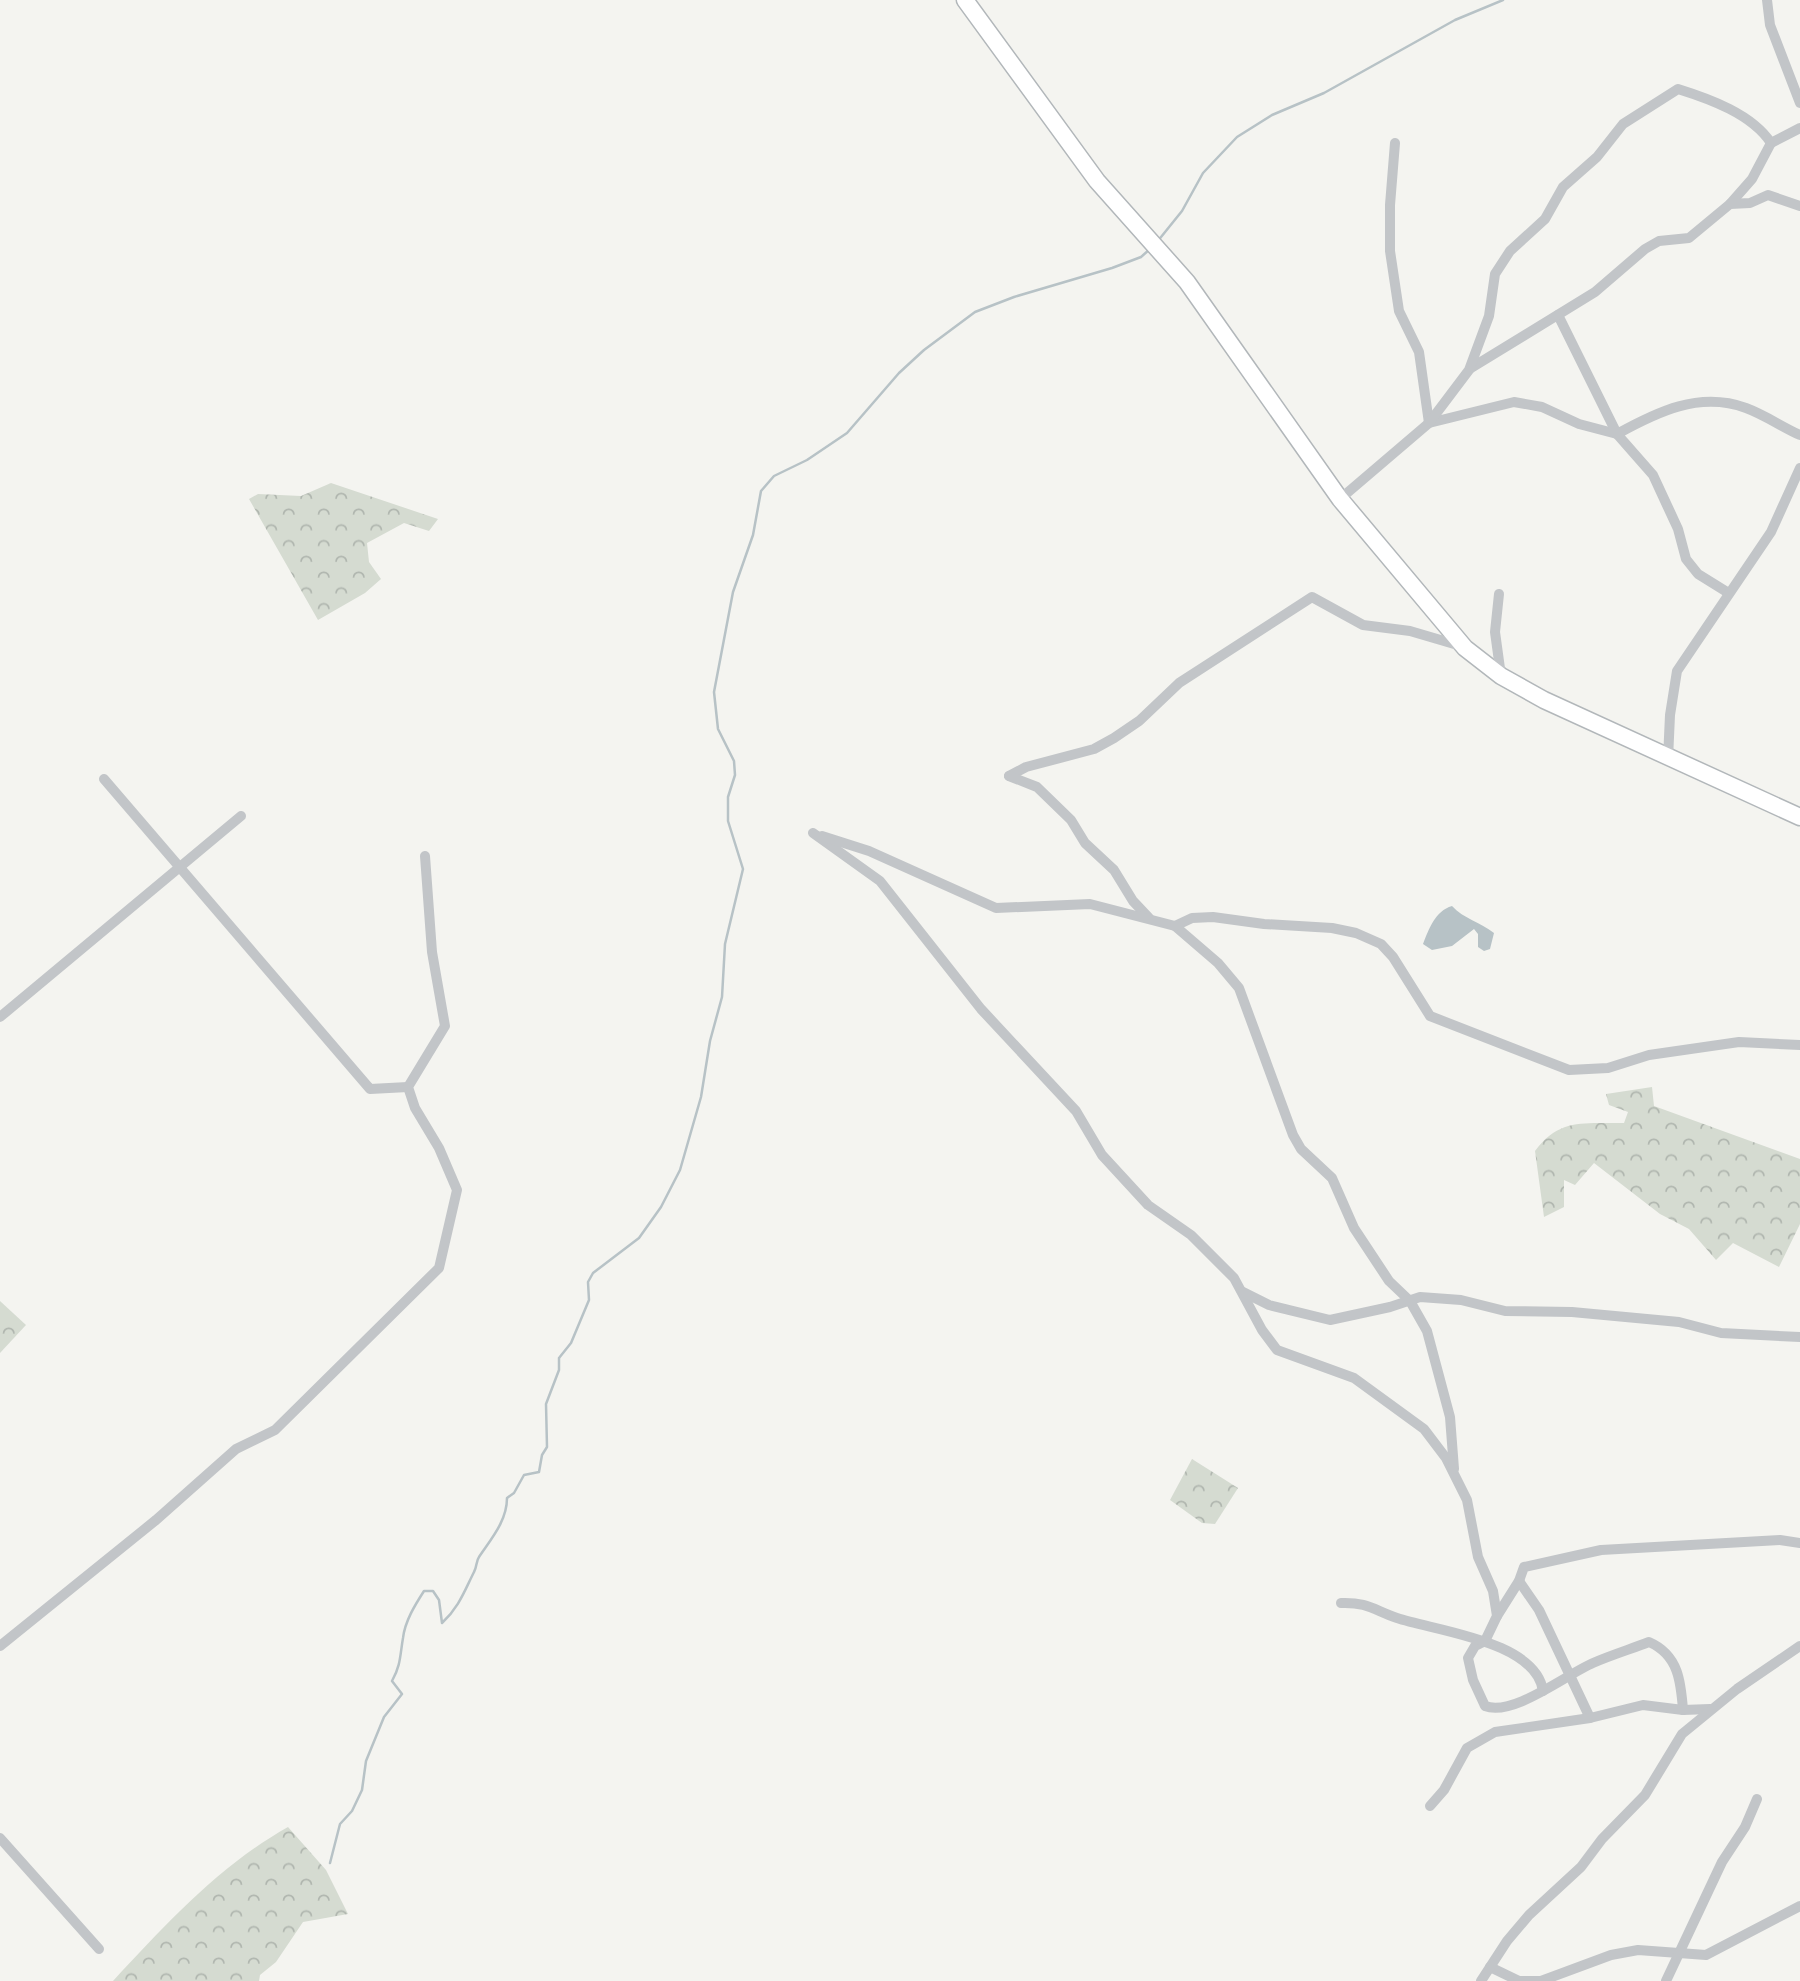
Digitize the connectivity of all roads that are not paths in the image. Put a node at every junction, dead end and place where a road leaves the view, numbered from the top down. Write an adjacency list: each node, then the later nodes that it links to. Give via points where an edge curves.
1 (966, 0): 15 (street, via 1097,181 1187,282)
2 (1768, 0): 3 (street, via 1770,25)
3 (1800, 103)
4 (1800, 128): 6 (street)
5 (1395, 143): 11 (street, via 1390,251 1399,310 1419,352)
6 (1771, 143): 7 (street, via 1752,178); 10 (street, via 1762,130 1735,114 1678,89 1623,124 1597,157 1563,187 1545,219 1503,261 1495,274 1489,316)
7 (1730, 204): 8 (street, via 1750,203 1768,195); 9 (street, via 1689,238 1659,241 1646,248 1615,277)
8 (1800, 206)
9 (1558, 315): 10 (street); 12 (street)
10 (1469, 370): 11 (street)
11 (1429, 423): 12 (street, via 1514,402 1542,407); 15 (street)
12 (1617, 434): 13 (street, via 1672,406 1713,403 1748,409); 16 (street, via 1653,475 1692,568)
13 (1800, 435)
14 (1800, 468): 16 (street, via 1771,532)
15 (1340, 499): 18 (street)
16 (1727, 592): 20 (street, via 1677,671)
17 (1500, 594): 19 (street, via 1495,632)
18 (1465, 648): 19 (street); 26 (street, via 1410,631 1363,625 1312,597 1179,683 1114,738 1094,749 1009,776 1037,788 1071,820)
19 (1501, 676): 20 (street)
20 (1668, 759): 23 (street)
21 (104, 779): 25 (street)
22 (241, 816): 25 (street)
23 (1800, 817)
24 (425, 856): 30 (street, via 432,952 445,1026)
25 (180, 867): 28 (street); 30 (street, via 370,1089)
26 (1149, 918): 27 (street); 31 (street, via 1090,904 996,908 869,851 813,833 880,881 981,1009 1076,1111 1102,1155 1148,1205 1204,1246)
27 (1175, 926): 29 (street, via 1192,918 1213,917 1356,933 1381,944 1393,957 1430,1017 1569,1070 1608,1068 1649,1055 1731,1043); 32 (street, via 1239,988 1293,1135 1332,1178 1354,1228 1389,1281)
28 (0, 1017)
29 (1800, 1045)
30 (408, 1087): 42 (street, via 457,1191 439,1268 275,1430 236,1449)
31 (1243, 1292): 32 (street, via 1269,1305 1330,1320); 36 (street, via 1277,1350 1354,1378 1375,1391 1424,1429)
32 (1410, 1301): 33 (street, via 1420,1297 1461,1300 1505,1311 1572,1312 1679,1322 1734,1334); 36 (street, via 1436,1356 1450,1417)
33 (1780, 1335): 34 (street); 35 (street)
34 (1800, 1337)
35 (1800, 1347)
36 (1454, 1474): 40 (street, via 1469,1508 1478,1557 1493,1591)
37 (1800, 1544): 38 (street, via 1780,1540 1601,1550 1524,1567)
38 (1519, 1581): 40 (street); 44 (street, via 1539,1610)
39 (1341, 1603): 41 (street, via 1372,1605 1394,1617)
40 (1497, 1616): 41 (street)
41 (1485, 1641): 45 (street, via 1531,1666); 45 (street, via 1475,1646 1468,1658 1472,1680 1485,1706 1495,1709)
42 (0, 1646)
43 (1800, 1646): 46 (street)
44 (1569, 1675): 45 (street); 47 (street, via 1649,1642 1681,1674); 48 (street)
45 (1544, 1691)
46 (1710, 1709): 47 (street); 55 (street, via 1682,1734 1645,1795 1581,1867 1529,1915)
47 (1683, 1710): 48 (street, via 1643,1705)
48 (1590, 1718): 50 (street, via 1495,1732 1467,1748)
49 (1757, 1799): 54 (street)
50 (1430, 1807)
51 (0, 1838): 53 (street)
52 (1800, 1906): 54 (street, via 1706,1955)
53 (99, 1949)
54 (1678, 1952): 56 (street); 59 (street, via 1637,1950 1611,1955)
55 (1490, 1967): 57 (street); 58 (street)
56 (1672, 1975): 60 (street)
57 (1481, 1981)
58 (1518, 1981): 59 (street)
59 (1541, 1981)
60 (1666, 1981)

